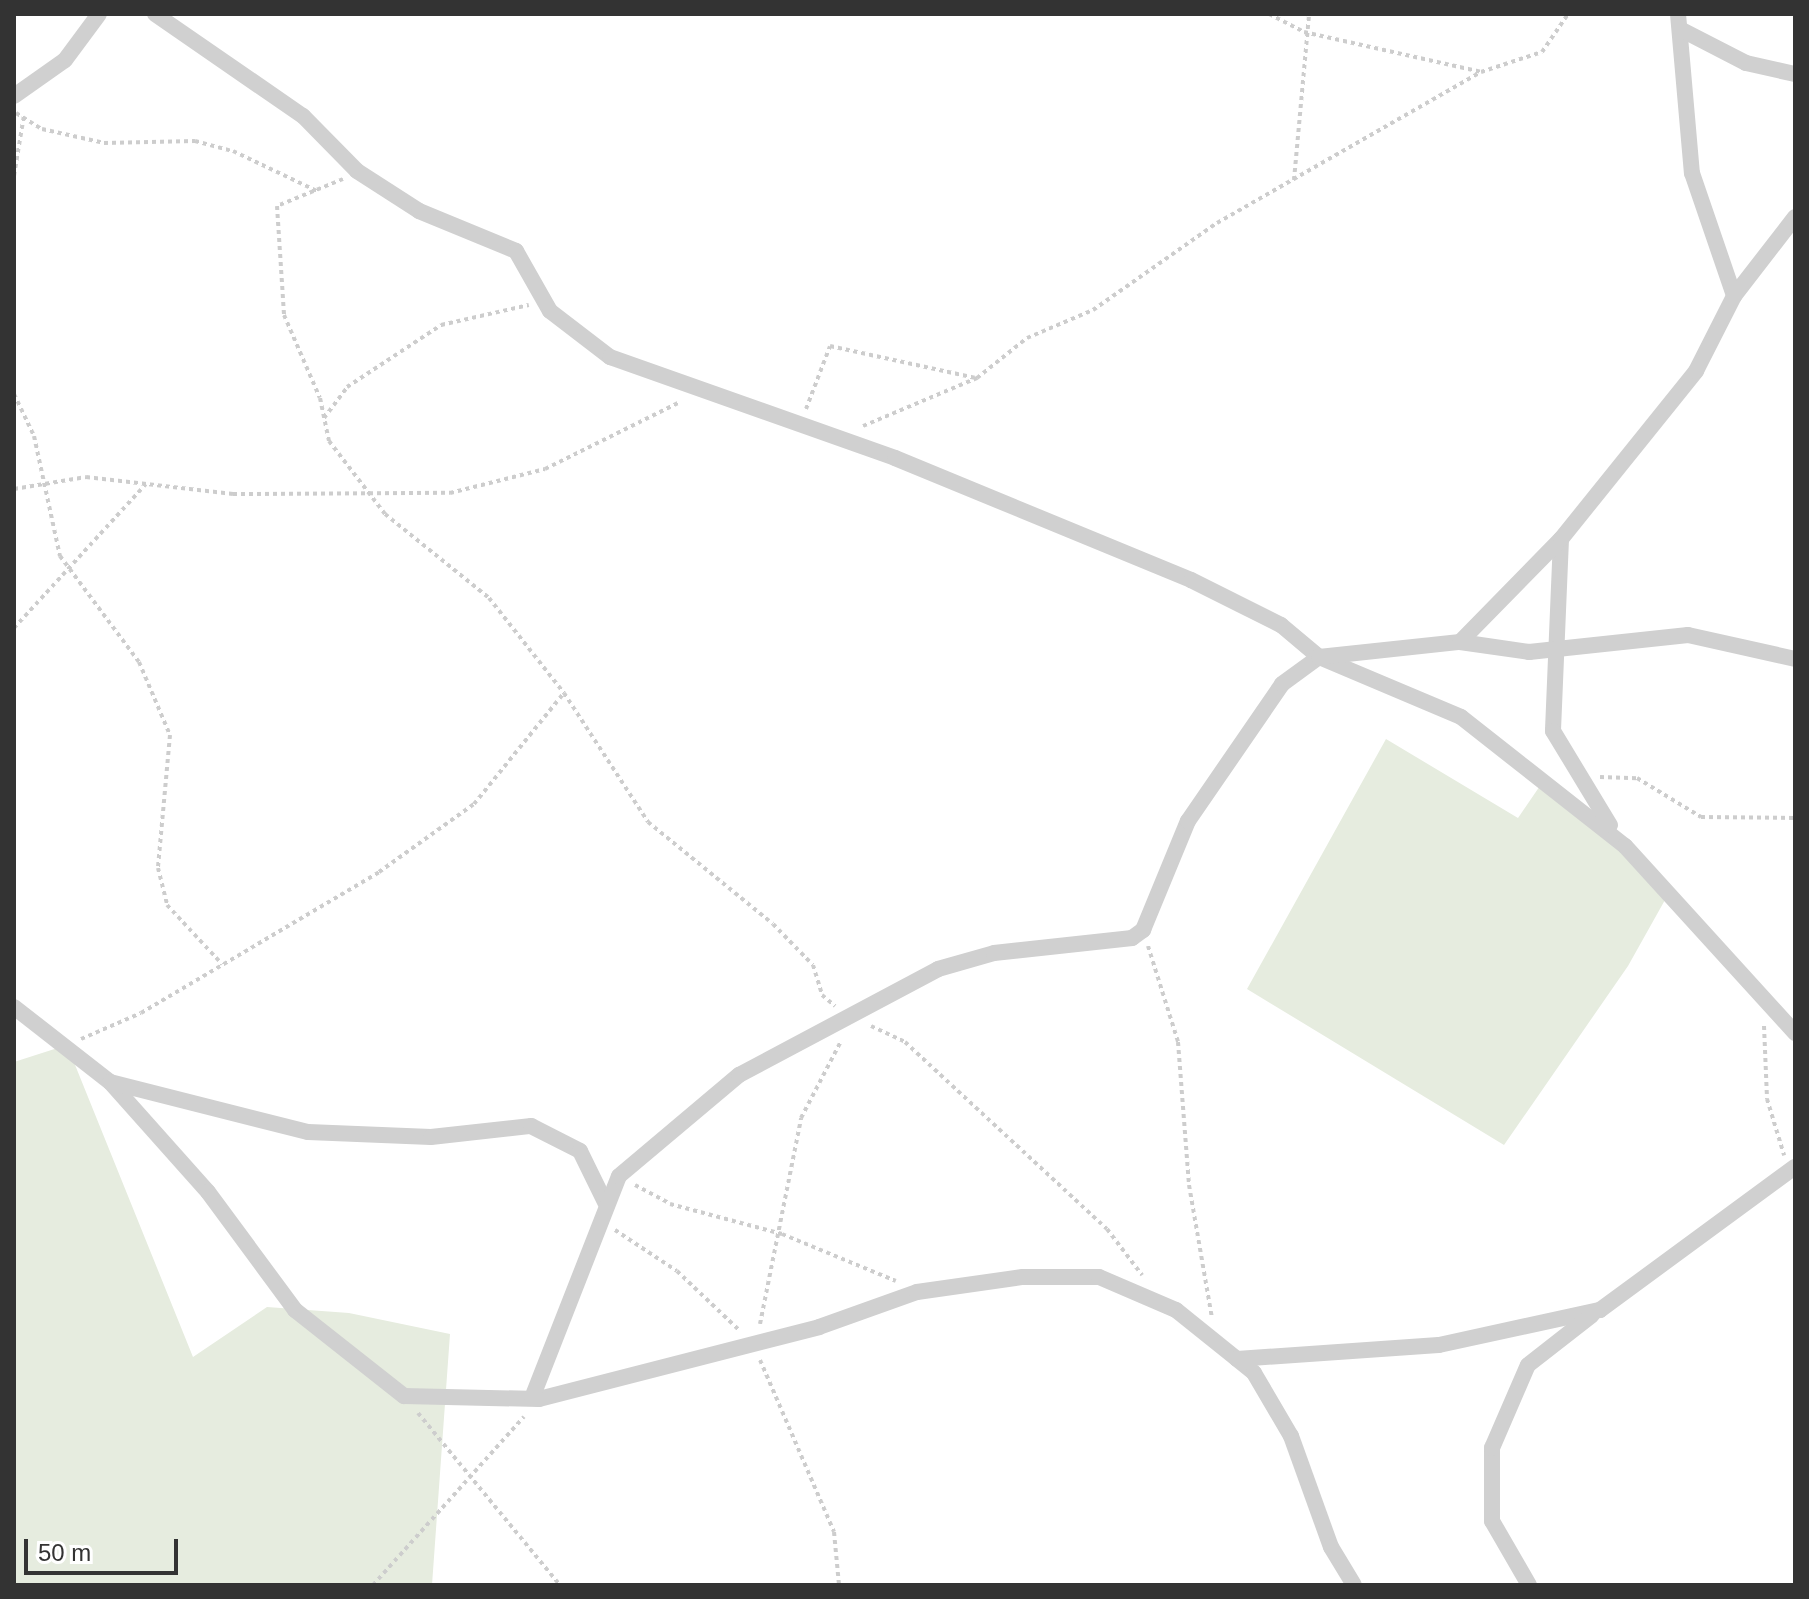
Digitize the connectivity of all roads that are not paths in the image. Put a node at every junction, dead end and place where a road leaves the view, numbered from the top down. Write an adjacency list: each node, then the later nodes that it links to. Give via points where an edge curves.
1 (99, 14): 5 (street, via 83,43)
2 (155, 14): 11 (street, via 303,116 357,171 419,211 516,251 544,303 610,357 831,437 1202,585 1281,625)
3 (1679, 21): 4 (street, via 1746,63); 7 (street, via 1692,173)
4 (1795, 74)
5 (14, 96)
6 (1795, 217): 7 (street)
7 (1734, 296): 8 (street, via 1696,371)
8 (1561, 539): 9 (street); 10 (street)
9 (1460, 642): 10 (street, via 1484,650); 11 (street)
10 (1555, 648): 12 (street, via 1688,635); 13 (street, via 1553,731 1577,777)
11 (1319, 657): 13 (street, via 1461,717); 18 (street, via 1282,684 1204,795 1143,930 1132,938 994,953 938,969 739,1075 619,1176)
12 (1795, 659)
13 (1625, 846): 15 (street)
14 (14, 1007): 16 (street)
15 (1795, 1033)
16 (110, 1082): 18 (street, via 308,1132 431,1137 531,1126 580,1151); 21 (street, via 208,1192 295,1310 404,1396)
17 (1792, 1169): 19 (street)
18 (605, 1202): 21 (street)
19 (1600, 1310): 20 (street, via 1439,1345); 23 (street, via 1528,1365 1492,1448 1492,1521)
20 (1237, 1359): 21 (street, via 1160,1300 1082,1274 917,1292 756,1344); 22 (street, via 1254,1373 1291,1436 1331,1547)
21 (532, 1398)
22 (1354, 1585)
23 (1529, 1585)

